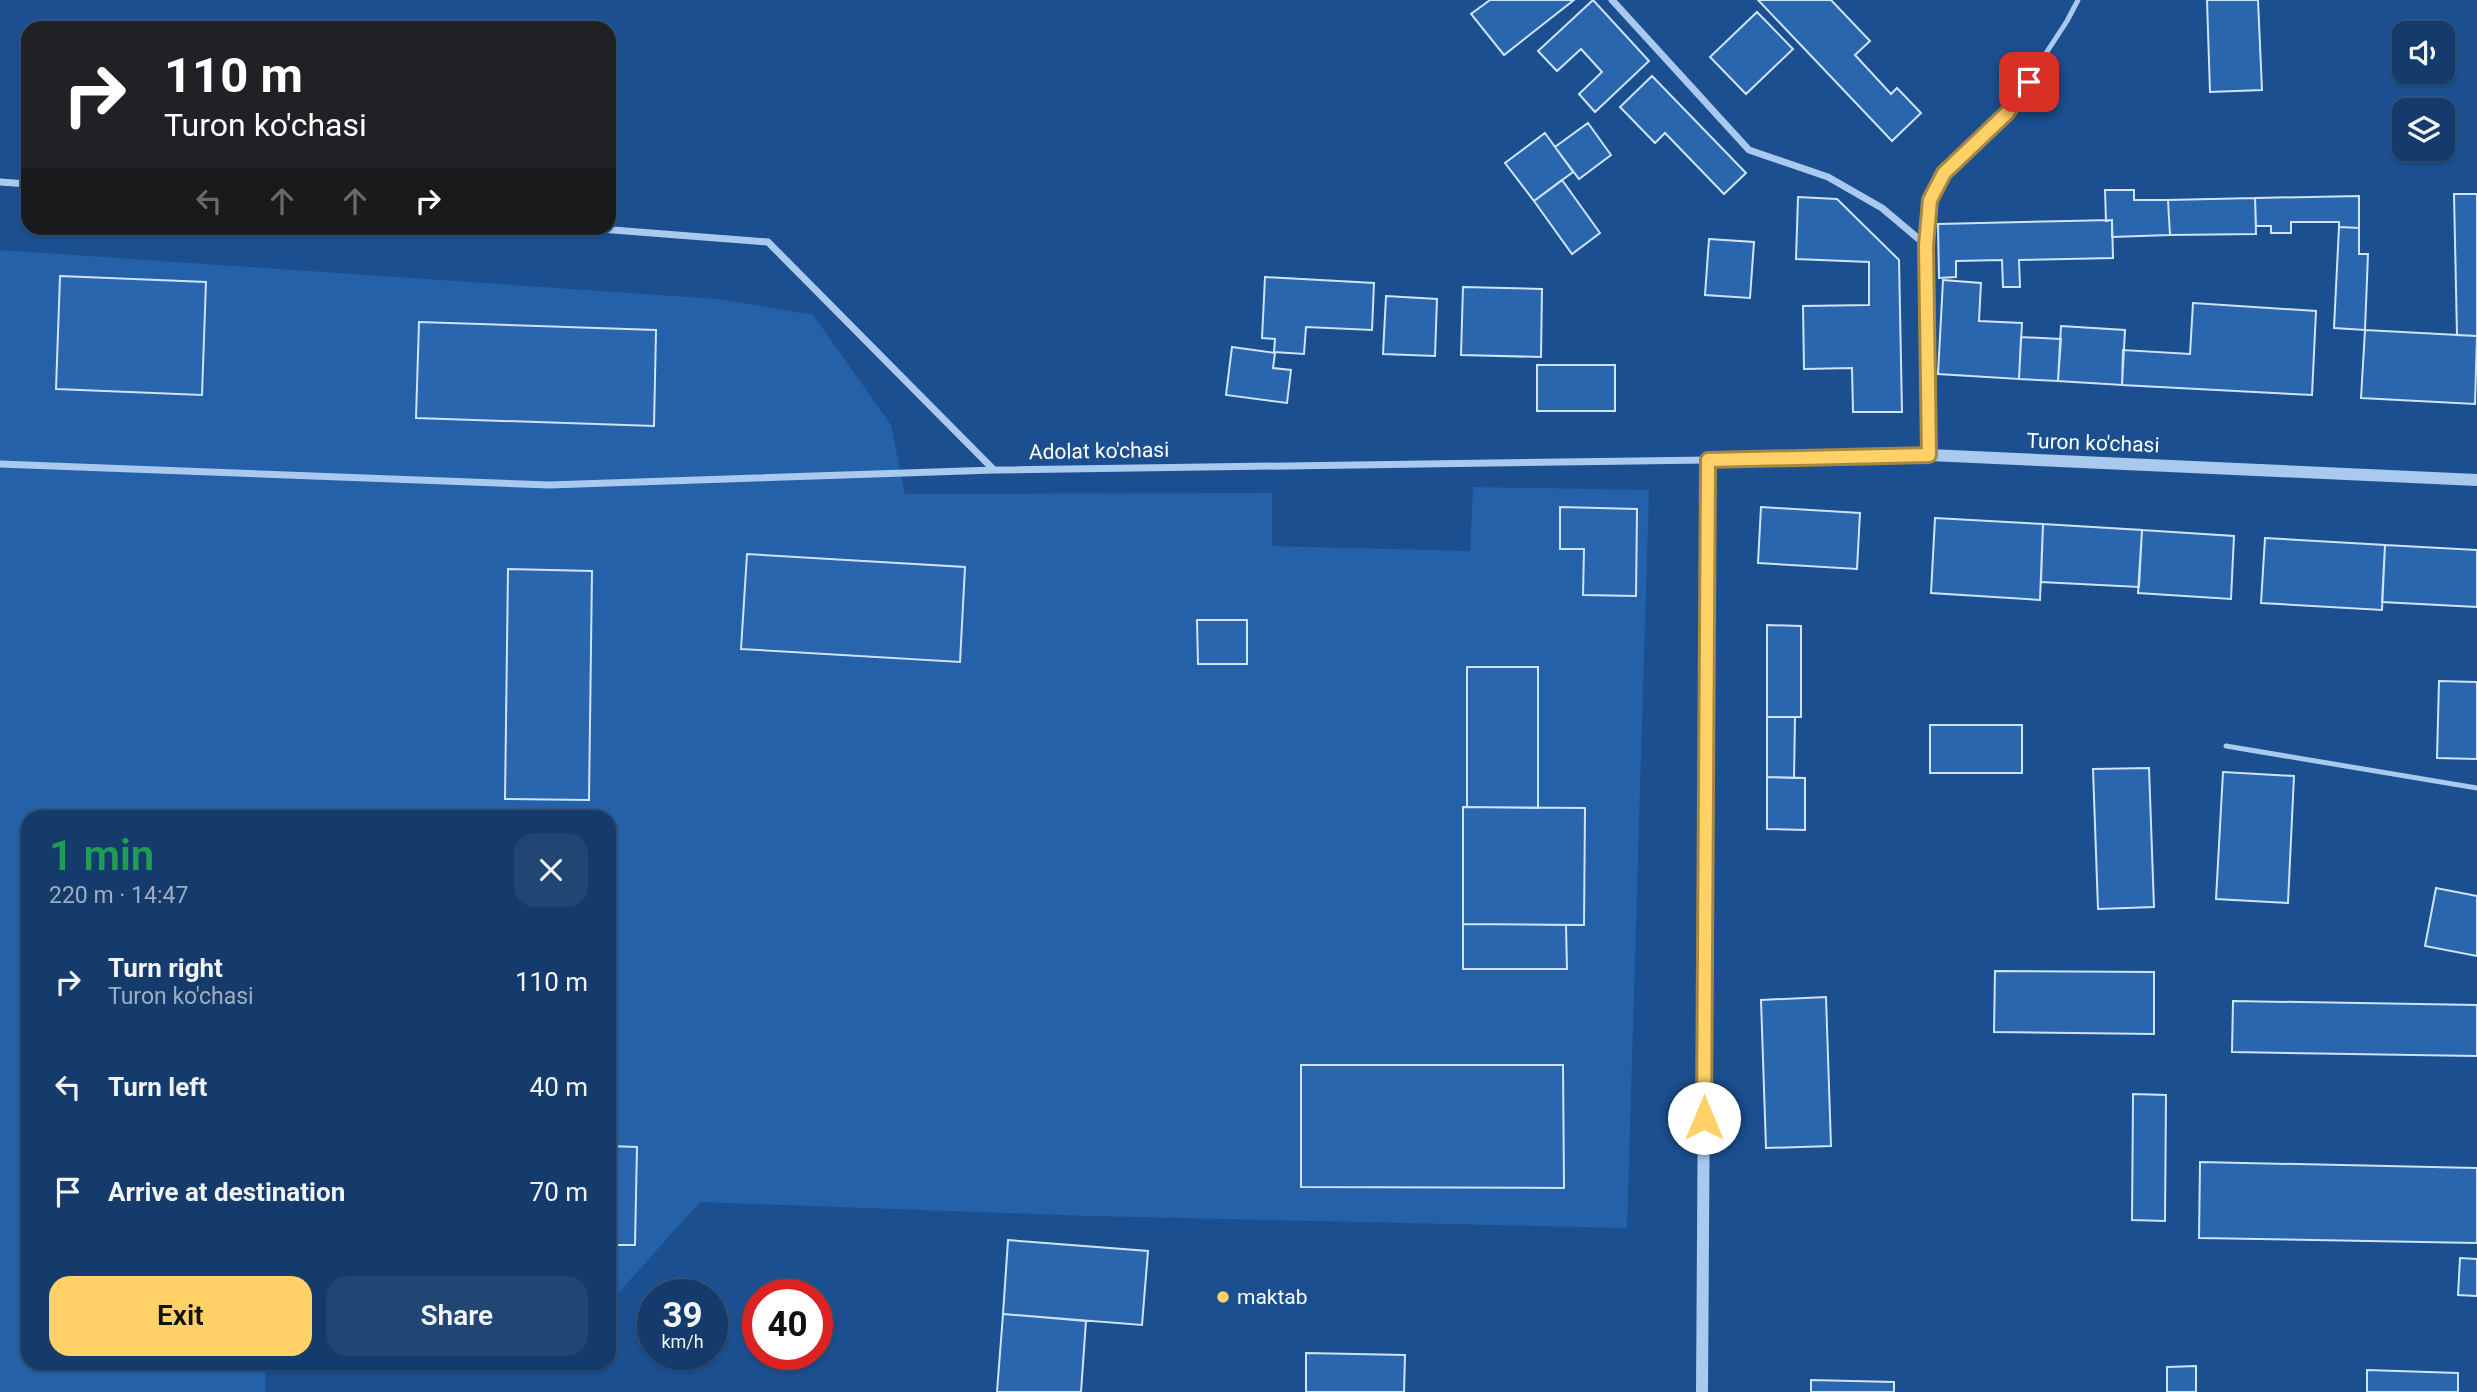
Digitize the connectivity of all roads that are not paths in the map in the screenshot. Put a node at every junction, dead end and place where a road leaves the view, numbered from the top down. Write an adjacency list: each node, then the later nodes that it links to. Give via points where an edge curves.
1 (1612, 0): 6 (street, via 1749,150 1828,177 1882,208)
2 (2078, 0): 6 (lane, via 2007,113 1944,173 1930,200)
3 (0, 182): 4 (street)
4 (21, 184)
5 (616, 230): 10 (street, via 768,242)
6 (1926, 245): 7 (street)
7 (1929, 455): 8 (street, Turon ko'chasi); 11 (street, Turon ko'chasi)
8 (1708, 460): 10 (street, Adolat ko'chasi); 14 (street)
9 (0, 464): 10 (street, Adolat ko'chasi, via 550,485)
10 (994, 470)
11 (2477, 480)
12 (2226, 746): 13 (lane)
13 (2477, 788)
14 (1702, 1392)

